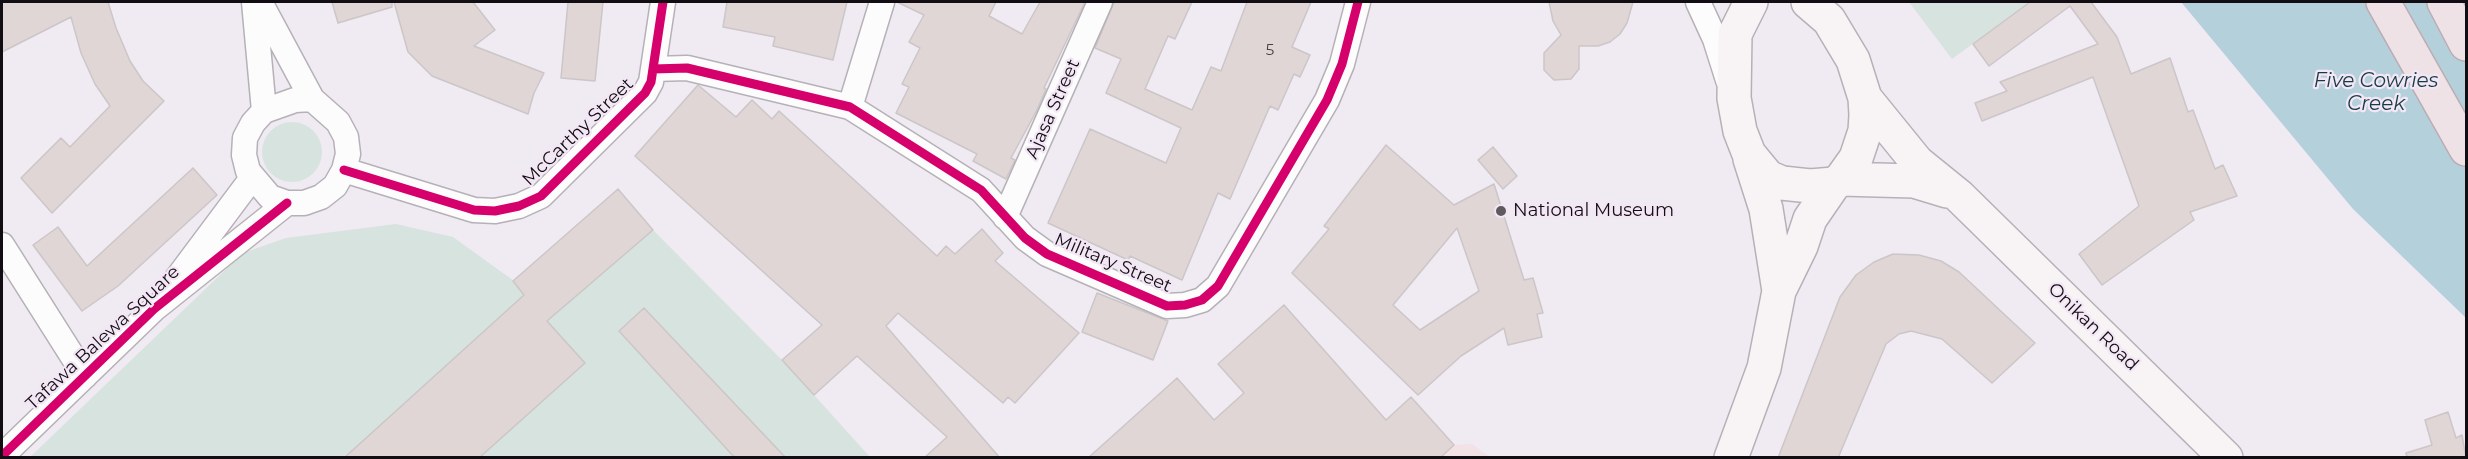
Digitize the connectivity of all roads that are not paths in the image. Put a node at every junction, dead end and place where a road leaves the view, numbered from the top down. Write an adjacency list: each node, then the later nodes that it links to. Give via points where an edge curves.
1 (254, 2): 18 (street)
2 (260, 2): 16 (street)
3 (663, 2): 13 (street, McCarthy Street)
4 (882, 2): 17 (street)
5 (1100, 2): 26 (street, Ajasa Street)
6 (1358, 2): 26 (street, Military Street, via 1342,64 1327,100 1218,285 1202,300 1167,306 1047,254)
7 (1698, 2): 14 (street)
8 (1751, 2): 14 (main road, via 1735,34)
9 (2383, 2): 19 (highway)
10 (2447, 5): 12 (highway)
11 (1820, 8): 15 (main road, via 1853,60)
12 (2466, 44)
13 (653, 69): 17 (street, Military Street, via 687,68); 21 (street, McCarthy Street, via 645,93 541,196 519,206 495,211 456,207)
14 (1734, 98): 20 (main road)
15 (1865, 98): 23 (main road, via 1865,130 1856,158); 24 (main road, Onikan Road, via 1917,162)
16 (312, 99): 18 (street, via 295,99); 21 (street, via 338,122 346,137 348,154)
17 (850, 107): 26 (street, Military Street, via 981,190)
18 (264, 111): 22 (street, via 245,138 244,155)
19 (2466, 149)
20 (1749, 154): 23 (main road, via 1768,177 1782,183 1810,186); 28 (main road, via 1766,209)
21 (344, 170): 25 (street, via 335,186 321,197)
22 (252, 178): 25 (street, via 270,197); 29 (street, Tafawa Balewa Square)
23 (1838, 181): 24 (main road, via 1914,181); 28 (main road, via 1810,219)
24 (1959, 196): 33 (main road, Onikan Road)
25 (287, 203): 29 (street, Tafawa Balewa Square)
26 (1005, 217)
27 (2, 245): 30 (street)
28 (1779, 291): 32 (main road, via 1764,368)
29 (154, 309): 30 (street, Tafawa Balewa Square)
30 (85, 376): 31 (street, Tafawa Balewa Square)
31 (2, 456)
32 (1731, 458)
33 (2226, 458)

